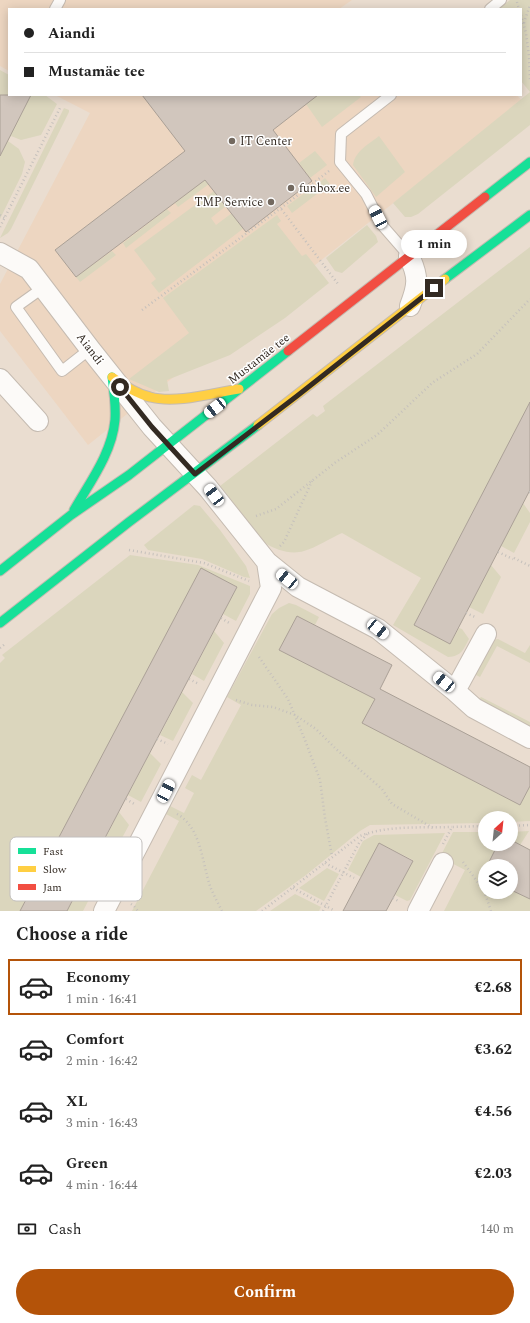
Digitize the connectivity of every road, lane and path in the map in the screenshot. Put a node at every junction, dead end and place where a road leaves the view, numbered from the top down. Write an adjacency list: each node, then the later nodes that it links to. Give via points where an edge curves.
1 (501, 0): 3 (lane)
2 (530, 6): 5 (path)
3 (491, 8)
4 (522, 18): 5 (path)
5 (524, 23): 6 (path)
6 (530, 80)
7 (390, 96): 9 (lane, via 341,134)
8 (61, 106): 14 (path)
9 (340, 162): 11 (path); 17 (lane, via 366,194 382,225)
10 (530, 162): 17 (main road, Mustamäe tee)
11 (280, 207): 18 (path); 22 (path)
12 (0, 215): 14 (path)
13 (530, 215): 21 (main road)
14 (5, 218): 15 (path)
15 (0, 227)
16 (0, 253): 19 (street, Aiandi, via 29,269)
17 (409, 256): 21 (street, via 417,284); 26 (main road, Mustamäe tee)
18 (340, 286)
19 (44, 287): 23 (street, Aiandi); 23 (lane, via 16,307 62,371)
20 (530, 299): 30 (path, via 477,354 432,383 377,435)
21 (410, 306): 29 (main road)
22 (142, 310)
23 (90, 349): 24 (street, Aiandi)
24 (112, 377): 26 (main road, via 151,398 165,399); 28 (street, Aiandi); 31 (main road, via 115,405 113,435 107,451)
25 (0, 379): 27 (street)
26 (240, 389): 28 (main road, Mustamäe tee)
27 (38, 421)
28 (168, 444): 29 (street, Aiandi); 31 (main road, Mustamäe tee)
29 (195, 474): 32 (street, Aiandi); 39 (main road)
30 (312, 480): 32 (path, via 276,509); 35 (path, via 284,542)
31 (71, 515): 37 (main road, Mustamäe tee)
32 (236, 524): 35 (street, Aiandi)
33 (128, 550): 38 (path, via 204,563)
34 (498, 552): 36 (path)
35 (267, 562): 41 (street, via 272,588); 44 (street, Aiandi, via 298,587 378,629)
36 (530, 566)
37 (0, 571)
38 (253, 582)
39 (0, 623)
40 (486, 634): 44 (street)
41 (244, 642): 43 (street); 45 (path, via 253,649 278,684)
42 (189, 679): 43 (path)
43 (211, 689): 45 (path, via 241,702 273,707); 50 (street)
44 (455, 691): 46 (street, Aiandi, via 474,708)
45 (295, 715): 55 (path, via 316,729 382,789 392,804); 58 (path, via 320,780)
46 (530, 738)
47 (157, 739): 48 (path)
48 (172, 747)
49 (126, 799): 50 (path)
50 (150, 806): 57 (street); 67 (path, via 184,818 191,828 200,848 210,886)
51 (530, 825): 53 (path)
52 (478, 826): 54 (path)
53 (518, 826)
54 (452, 827): 55 (path); 59 (path, via 438,855)
55 (433, 828): 56 (path, via 388,829)
56 (369, 833): 58 (path, via 360,836); 61 (path, via 359,844)
57 (136, 837)
58 (332, 856): 60 (path)
59 (452, 862): 71 (street); 72 (path, via 466,865 484,890)
60 (325, 863): 61 (path); 63 (path)
61 (343, 873): 62 (path); 65 (path)
62 (354, 878)
63 (293, 888): 65 (path); 68 (path)
64 (108, 901): 66 (street)
65 (326, 906): 69 (path); 70 (path)
66 (104, 911)
67 (222, 911)
68 (262, 911)
69 (323, 911)
70 (335, 911)
71 (418, 911)
72 (491, 911)

